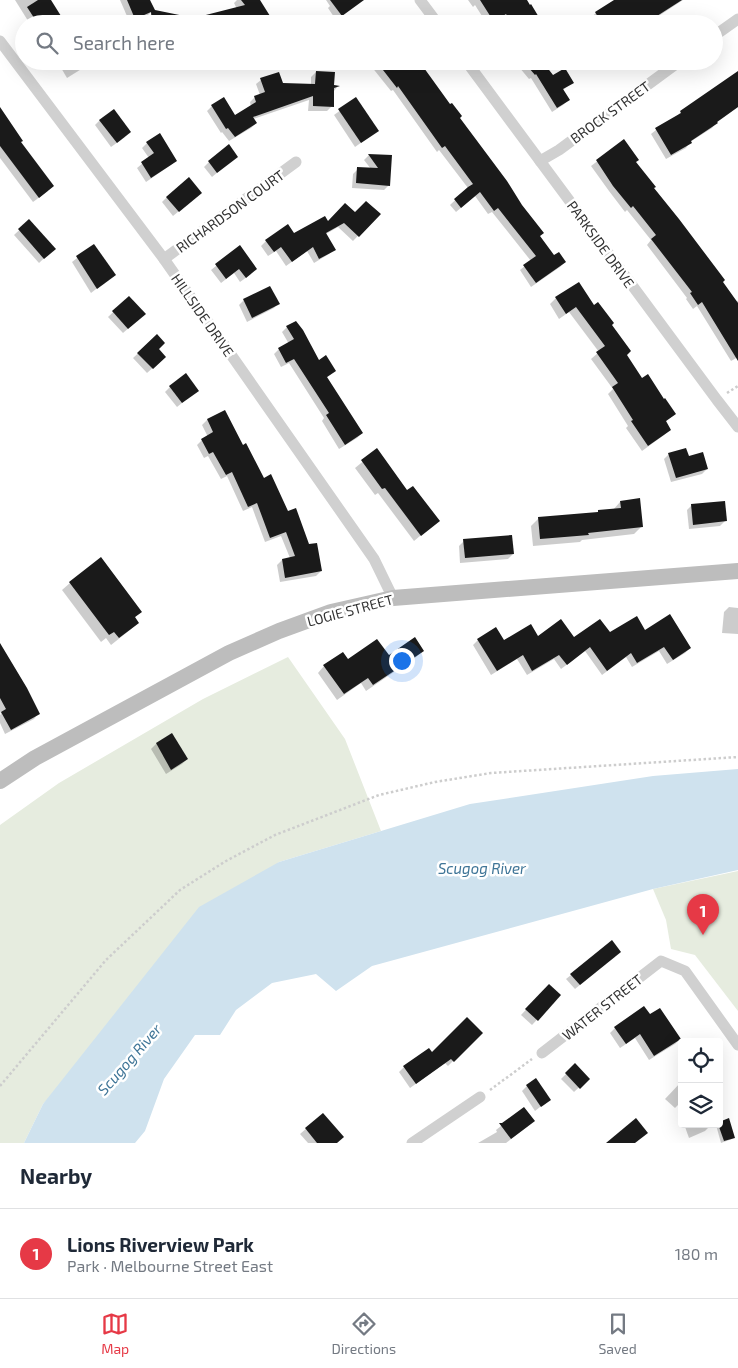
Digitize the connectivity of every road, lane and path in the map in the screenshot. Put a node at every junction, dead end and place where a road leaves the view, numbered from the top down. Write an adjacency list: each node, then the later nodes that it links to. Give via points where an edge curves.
1 (420, 0): 2 (street)
2 (431, 15)
3 (738, 19): 4 (street)
4 (723, 30)
5 (0, 41): 6 (street, HILLSIDE DRIVE)
6 (15, 61)
7 (22, 70): 12 (street, HILLSIDE DRIVE)
8 (473, 70): 10 (street, PARKSIDE DRIVE)
9 (668, 70): 10 (street, BROCK STREET)
10 (540, 161): 13 (street, PARKSIDE DRIVE)
11 (296, 162): 12 (street, RICHARDSON COURT)
12 (164, 259): 15 (street, HILLSIDE DRIVE, via 374,559)
13 (738, 426)
14 (738, 571): 15 (street, LOGIE STREET)
15 (393, 598): 17 (street, LOGIE STREET, via 331,612 229,653 35,758)
16 (738, 757): 20 (path, via 491,773 435,782 379,795 275,835 180,890 106,960)
17 (0, 781)
18 (738, 1045): 19 (street, WATER STREET, via 685,971 662,961)
19 (542, 1053): 21 (path)
20 (0, 1086)
21 (480, 1097): 22 (street)
22 (416, 1142)

